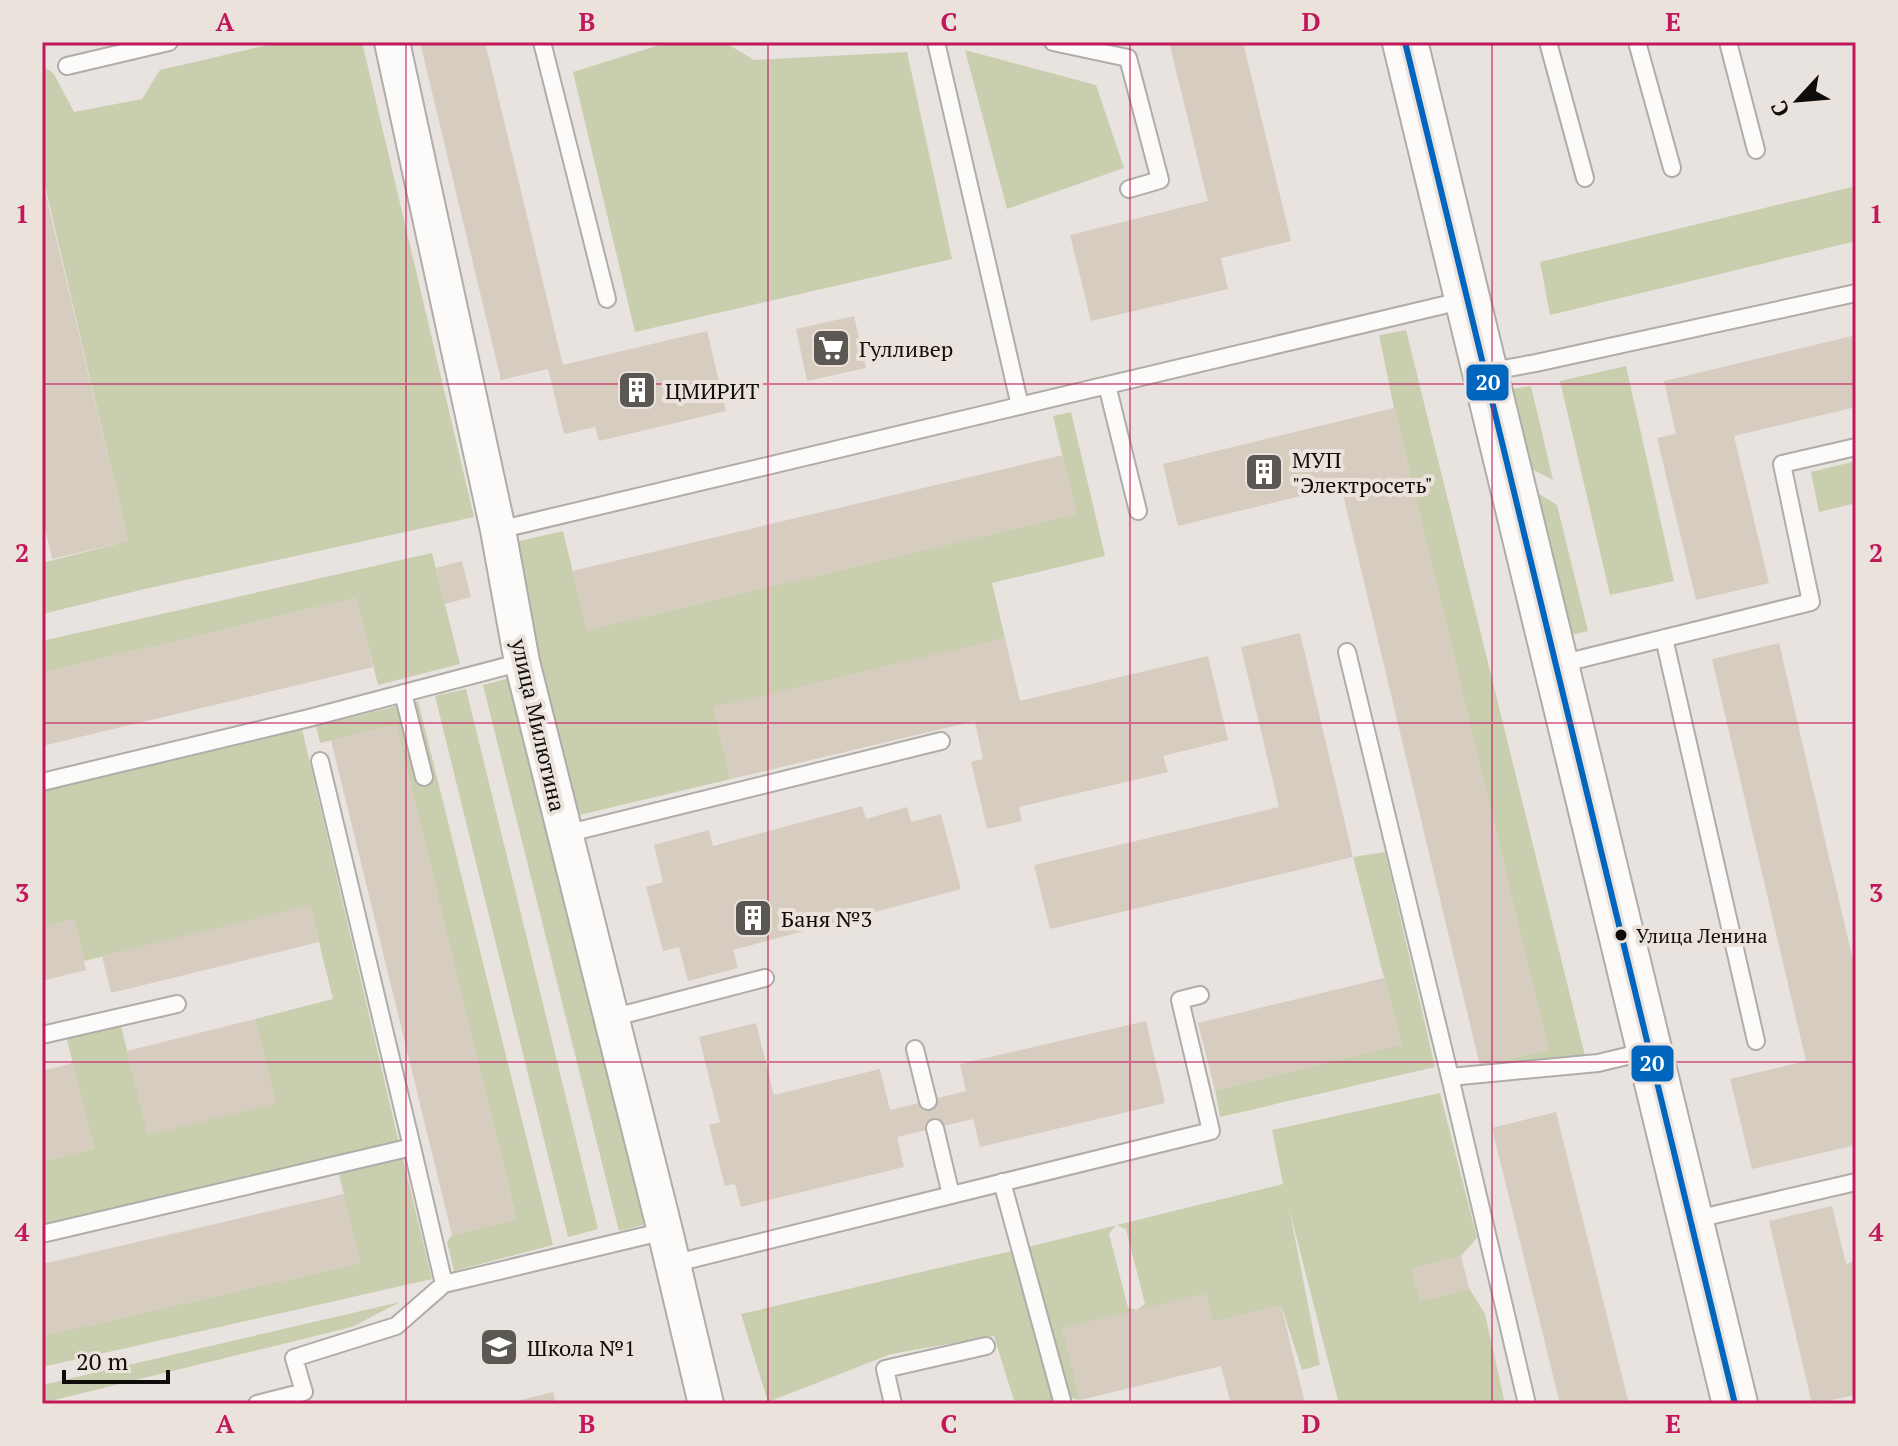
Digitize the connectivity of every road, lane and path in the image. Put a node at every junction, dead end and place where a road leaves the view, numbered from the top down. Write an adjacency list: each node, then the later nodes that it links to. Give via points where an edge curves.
1 (169, 42): 10 (lane)
2 (392, 42): 23 (street, улица Милютина)
3 (542, 42): 16 (lane)
4 (936, 42): 20 (lane)
5 (1053, 42): 14 (lane, via 1128,58 1160,180)
6 (1405, 42): 17 (main road)
7 (1548, 42): 13 (lane)
8 (1637, 42): 12 (lane)
9 (1728, 42): 11 (lane)
10 (67, 66)
11 (1756, 150)
12 (1672, 168)
13 (1585, 178)
14 (1129, 189)
15 (1856, 293): 18 (lane)
16 (607, 299)
17 (1468, 300): 18 (main road); 19 (lane)
18 (1485, 372): 27 (main road)
19 (1107, 385): 20 (lane); 22 (lane)
20 (1020, 406): 23 (lane)
21 (1856, 447): 24 (lane, via 1782,464 1811,602)
22 (1138, 511)
23 (498, 530): 26 (street, улица Милютина)
24 (1664, 638): 27 (lane); 39 (lane)
25 (1347, 652): 42 (lane)
26 (522, 662): 28 (lane); 33 (street, улица Милютина)
27 (1556, 665): 41 (main road)
28 (403, 693): 31 (lane); 32 (lane)
29 (941, 741): 33 (lane)
30 (320, 761): 45 (lane)
31 (424, 777)
32 (42, 782)
33 (565, 834): 37 (street, улица Милютина)
34 (765, 978): 37 (lane)
35 (1200, 995): 46 (lane, via 1180,1000 1211,1131)
36 (177, 1004): 38 (lane)
37 (611, 1018): 51 (street, улица Милютина)
38 (42, 1035)
39 (1756, 1041)
40 (915, 1049): 43 (lane)
41 (1649, 1051): 42 (lane, via 1598,1063); 49 (main road)
42 (1450, 1077): 59 (lane)
43 (928, 1101)
44 (935, 1128): 48 (lane)
45 (412, 1147): 50 (lane); 52 (lane)
46 (1002, 1182): 48 (lane); 58 (lane)
47 (1856, 1182): 49 (lane)
48 (951, 1195): 51 (lane)
49 (1690, 1220): 60 (main road)
50 (42, 1234)
51 (668, 1248): 52 (lane); 56 (street, улица Милютина)
52 (444, 1284): 54 (lane, via 396,1326 294,1358)
53 (986, 1346): 57 (lane, via 885,1369)
54 (305, 1398): 55 (lane)
55 (257, 1404)
56 (706, 1404)
57 (893, 1404)
58 (1063, 1404)
59 (1527, 1404)
60 (1735, 1404)

